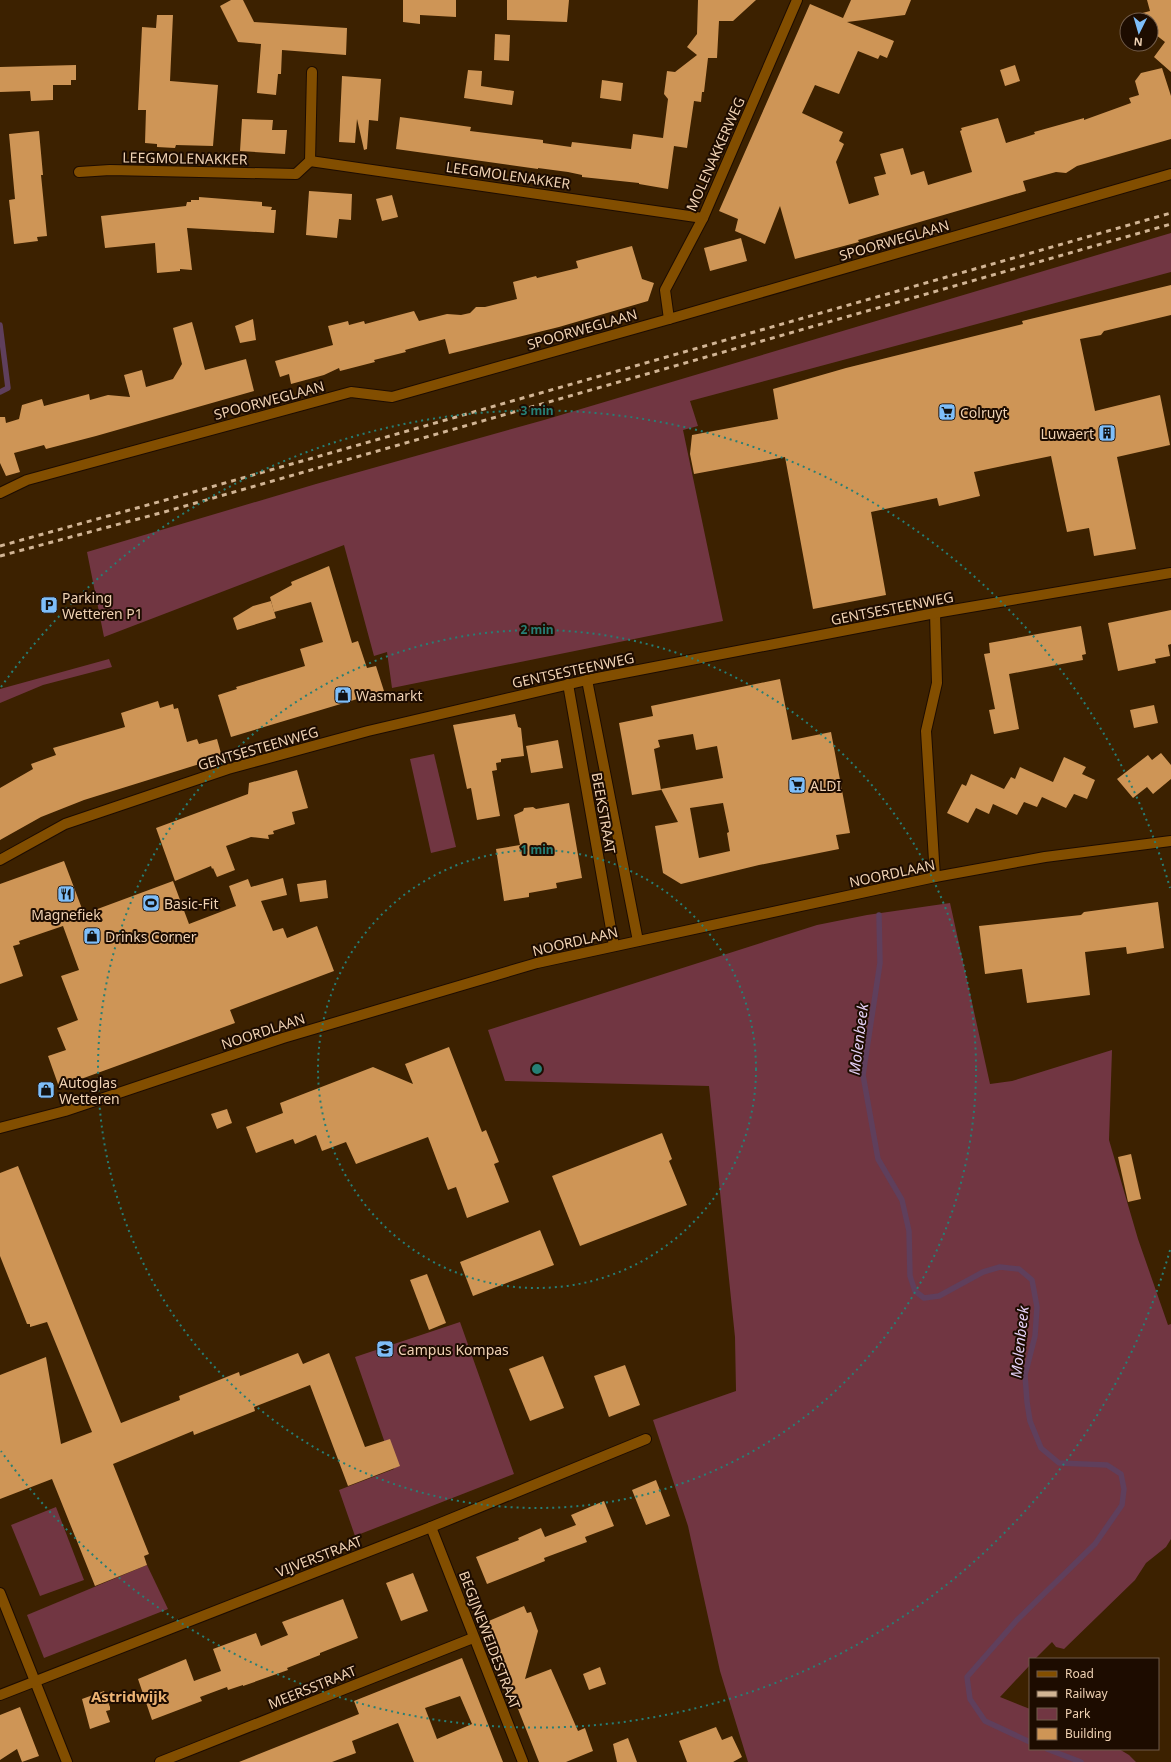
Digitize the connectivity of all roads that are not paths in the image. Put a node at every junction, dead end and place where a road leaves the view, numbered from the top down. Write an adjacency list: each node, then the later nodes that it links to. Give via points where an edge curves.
1 (797, 0): 6 (street, MOLENAKKERWEG)
2 (312, 72): 3 (street)
3 (310, 161): 4 (street, LEEGMOLENAKKER, via 296,174 110,170); 6 (street, LEEGMOLENAKKER)
4 (79, 172)
5 (1171, 174): 7 (street, SPOORWEGLAAN)
6 (702, 218): 7 (street, MOLENAKKERWEG, via 665,290)
7 (669, 319): 8 (street, SPOORWEGLAAN, via 392,398 351,392 27,480)
8 (0, 493)
9 (1171, 573): 10 (street, GENTSESTEENWEG)
10 (935, 613): 11 (street, GENTSESTEENWEG); 15 (street, via 937,683 926,731)
11 (587, 680): 12 (street, GENTSESTEENWEG); 16 (street, BEEKSTRAAT)
12 (568, 684): 14 (street, GENTSESTEENWEG, via 368,731 228,769 62,825); 17 (street, BEEKSTRAAT)
13 (1171, 842): 15 (street, NOORDLAAN, via 1045,857)
14 (0, 860)
15 (935, 877): 16 (street, NOORDLAAN)
16 (638, 941): 17 (street, NOORDLAAN)
17 (614, 946): 18 (street, NOORDLAAN, via 537,963 298,1034 64,1111)
18 (0, 1128)
19 (646, 1439): 20 (street, VIJVERSTRAAT)
20 (431, 1527): 22 (street, BEGIJNEWEIDESTRAAT); 23 (street, VIJVERSTRAAT)
21 (0, 1593): 23 (street)
22 (473, 1638): 26 (street, MEERSSTRAAT); 27 (street, BEGIJNEWEIDESTRAAT)
23 (34, 1680): 24 (street, VIJVERSTRAAT); 25 (street)
24 (0, 1695)
25 (67, 1762)
26 (160, 1762)
27 (523, 1762)

